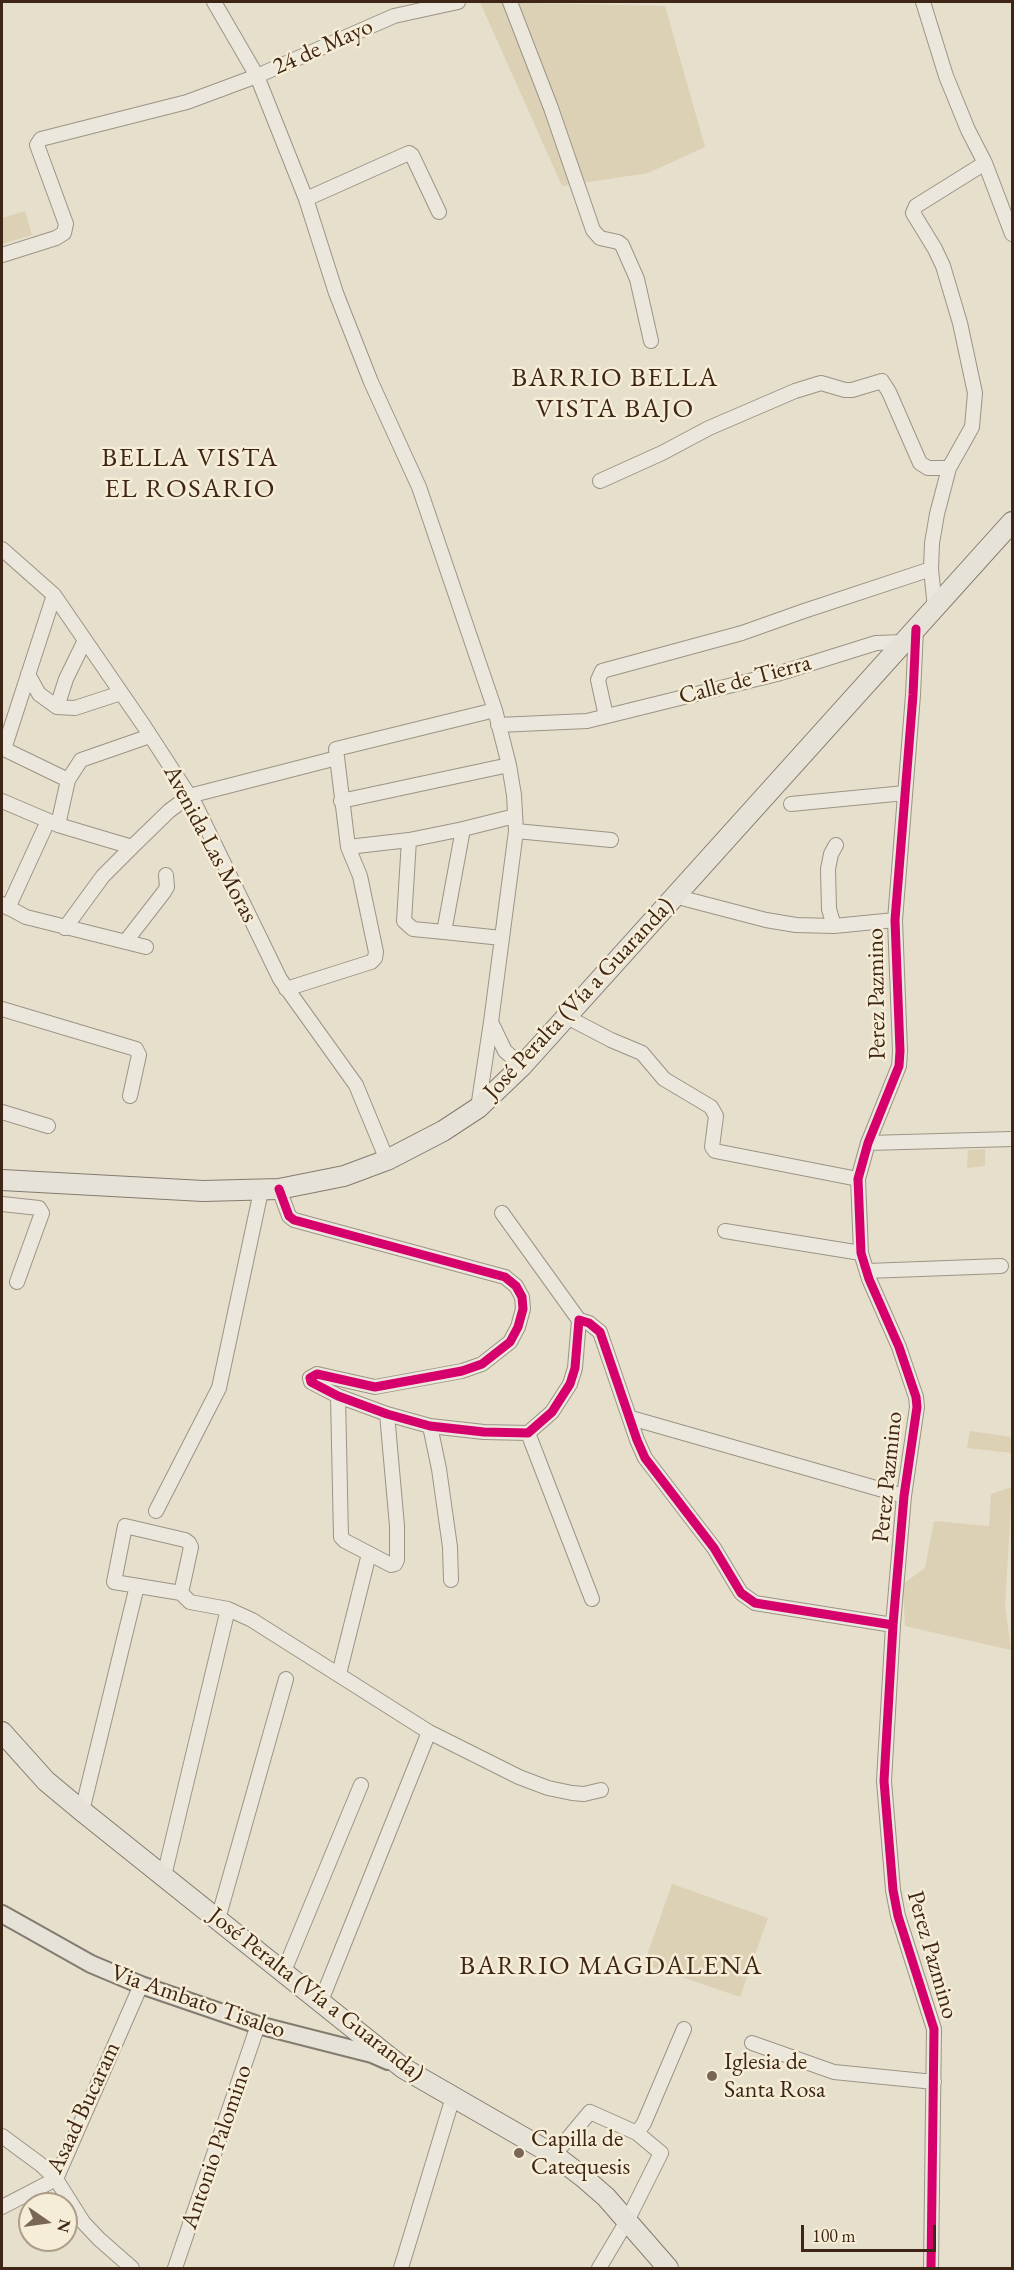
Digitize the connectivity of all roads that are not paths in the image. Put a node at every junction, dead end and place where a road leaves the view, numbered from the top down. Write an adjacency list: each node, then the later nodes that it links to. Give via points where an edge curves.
1 (214, 2): 5 (street)
2 (458, 2): 5 (street, 24 de Mayo, via 394,16)
3 (510, 2): 11 (street, via 595,233 604,240 622,244 638,279)
4 (922, 2): 6 (street, via 946,76)
5 (257, 76): 7 (street); 10 (street, 24 de Mayo, via 187,102 41,139 37,145 66,224 64,233)
6 (985, 163): 9 (street); 12 (street, via 913,213 943,266 975,393 968,439)
7 (306, 199): 8 (street, via 409,153); 24 (street, via 336,293 419,487)
8 (439, 213)
9 (1012, 234)
10 (2, 255)
11 (651, 341)
12 (949, 468): 13 (street, via 928,468 920,463 882,381 852,390 821,383 709,428); 16 (street, via 935,524)
13 (600, 481)
14 (1012, 522): 18 (highway, José Peralta (Vía a Guaranda))
15 (2, 553): 17 (street, Avenida Las Moras)
16 (931, 569): 18 (street); 25 (street, via 742,633 602,671 598,680)
17 (54, 595): 20 (street, Avenida Las Moras); 21 (street)
18 (935, 608): 19 (highway, José Peralta (Vía a Guaranda))
19 (910, 636): 25 (street, Calle de Tierra); 32 (street, Perez Pazmino, via 913,695); 47 (highway, José Peralta (Vía a Guaranda))
20 (85, 640): 22 (street, Avenida Las Moras); 23 (street)
21 (28, 674): 23 (street, via 39,694); 28 (street)
22 (121, 693): 23 (street, via 75,708); 27 (street, Avenida Las Moras)
23 (57, 707)
24 (495, 710): 26 (street); 29 (street, via 336,749)
25 (606, 716): 26 (street, Calle de Tierra, via 587,721)
26 (498, 725): 30 (street)
27 (150, 735): 31 (street, via 81,760); 33 (street, Avenida Las Moras)
28 (3, 748): 31 (street)
29 (338, 758): 33 (street); 35 (street)
30 (509, 765): 35 (street); 37 (street)
31 (68, 780): 38 (street)
32 (905, 793): 36 (street); 49 (street, Perez Pazmino)
33 (189, 796): 45 (street); 56 (street, Avenida Las Moras)
34 (2, 801): 38 (street)
35 (341, 801): 44 (street)
36 (791, 804)
37 (515, 816): 39 (street); 40 (street)
38 (53, 823): 45 (street); 48 (street)
39 (463, 830): 41 (street); 52 (street)
40 (516, 831): 42 (street); 53 (street)
41 (409, 840): 44 (street); 52 (street, via 404,921 413,928)
42 (611, 840)
43 (836, 845): 50 (street, via 828,869 829,909)
44 (348, 846): 56 (street, via 360,876 375,957 370,962)
45 (132, 847): 51 (street, via 103,876)
46 (166, 875): 54 (street, via 164,892)
47 (674, 896): 50 (street, via 766,920); 58 (highway, José Peralta (Vía a Guaranda))
48 (5, 906): 51 (street, via 26,917)
49 (895, 920): 50 (street); 66 (street, Perez Pazmino, via 899,1066)
50 (834, 926)
51 (65, 928): 54 (street)
52 (444, 932): 53 (street)
53 (502, 938): 59 (street)
54 (126, 941): 55 (street)
55 (146, 947)
56 (286, 989): 67 (street, Avenida Las Moras, via 356,1085)
57 (2, 1009): 61 (street, via 136,1049 139,1055)
58 (565, 1016): 60 (highway, José Peralta (Vía a Guaranda)); 68 (street, via 642,1053 664,1079 711,1107 716,1116 712,1147 715,1151)
59 (491, 1022): 60 (street, via 505,1051); 62 (street)
60 (522, 1066): 62 (highway, José Peralta (Vía a Guaranda))
61 (130, 1096)
62 (478, 1107): 67 (highway, José Peralta (Vía a Guaranda), via 443,1131)
63 (2, 1112): 64 (street)
64 (48, 1126)
65 (1012, 1139): 66 (street)
66 (868, 1143): 68 (street, Perez Pazmino)
67 (387, 1160): 70 (highway, José Peralta (Vía a Guaranda), via 344,1176)
68 (858, 1179): 74 (street, Perez Pazmino)
69 (2, 1180): 70 (highway, José Peralta (Vía a Guaranda), via 203,1191)
70 (270, 1190): 79 (street, via 294,1220 506,1277 522,1297 523,1309 510,1342 482,1364 375,1387 316,1374 310,1378); 85 (street, via 219,1388)
71 (2, 1204): 77 (street, via 39,1208 42,1213)
72 (502, 1213): 78 (street)
73 (725, 1231): 74 (street)
74 (861, 1254): 76 (street, Perez Pazmino)
75 (1001, 1266): 76 (street)
76 (867, 1271): 84 (street, Perez Pazmino, via 916,1397)
77 (17, 1282)
78 (579, 1320): 81 (street, via 600,1332); 83 (street, via 570,1384 552,1412)
79 (338, 1396): 80 (street); 86 (street, via 340,1532 345,1541)
80 (387, 1414): 82 (street); 86 (street, via 396,1501 397,1560 391,1565)
81 (631, 1418): 84 (street); 92 (street, via 645,1458 714,1548 747,1599)
82 (430, 1426): 83 (street); 87 (street, via 450,1547)
83 (528, 1433): 90 (street)
84 (904, 1496): 92 (street, Perez Pazmino)
85 (156, 1511)
86 (369, 1554): 93 (street)
87 (451, 1580)
88 (137, 1586): 89 (street); 89 (street, via 114,1582 125,1526 189,1543); 99 (street)
89 (181, 1593): 91 (street, via 190,1602)
90 (592, 1599)
91 (228, 1609): 93 (street); 100 (street)
92 (893, 1625): 110 (street, Perez Pazmino, via 884,1781 893,1890 934,2029)
93 (339, 1674): 96 (street)
94 (286, 1679): 102 (street)
95 (2, 1732): 99 (highway, José Peralta (Vía a Guaranda), via 46,1781)
96 (429, 1732): 98 (street, via 548,1788 584,1794); 105 (street)
97 (361, 1785): 103 (street)
98 (601, 1790)
99 (82, 1811): 100 (highway, José Peralta (Vía a Guaranda))
100 (164, 1876): 102 (highway, José Peralta (Vía a Guaranda))
101 (2, 1914): 104 (main road, Via Ambato Tisaleo, via 91,1964)
102 (218, 1919): 103 (highway, José Peralta (Vía a Guaranda))
103 (284, 1971): 105 (highway, José Peralta (Vía a Guaranda))
104 (141, 1985): 106 (main road, Via Ambato Tisaleo); 115 (street, Asaad Bucaram)
105 (321, 2001): 109 (highway, José Peralta (Vía a Guaranda))
106 (258, 2025): 109 (main road, Via Ambato Tisaleo, via 372,2054); 119 (street, Antonio Palomino)
107 (684, 2029): 112 (street)
108 (752, 2043): 110 (street, via 834,2072)
109 (402, 2068): 111 (highway, José Peralta (Vía a Guaranda))
110 (934, 2082): 123 (street, Perez Pazmino)
111 (453, 2097): 114 (highway, José Peralta (Vía a Guaranda)); 120 (street)
112 (637, 2133): 114 (street, via 590,2112); 117 (street, via 661,2153)
113 (2, 2136): 115 (street)
114 (554, 2155): 117 (highway, José Peralta (Vía a Guaranda), via 583,2177)
115 (56, 2179): 116 (street, Asaad Bucaram); 118 (street, via 83,2222)
116 (2, 2207)
117 (627, 2221): 121 (street); 122 (highway, José Peralta (Vía a Guaranda))
118 (132, 2268)
119 (175, 2268)
120 (401, 2268)
121 (599, 2268)
122 (669, 2268)
123 (931, 2268)

